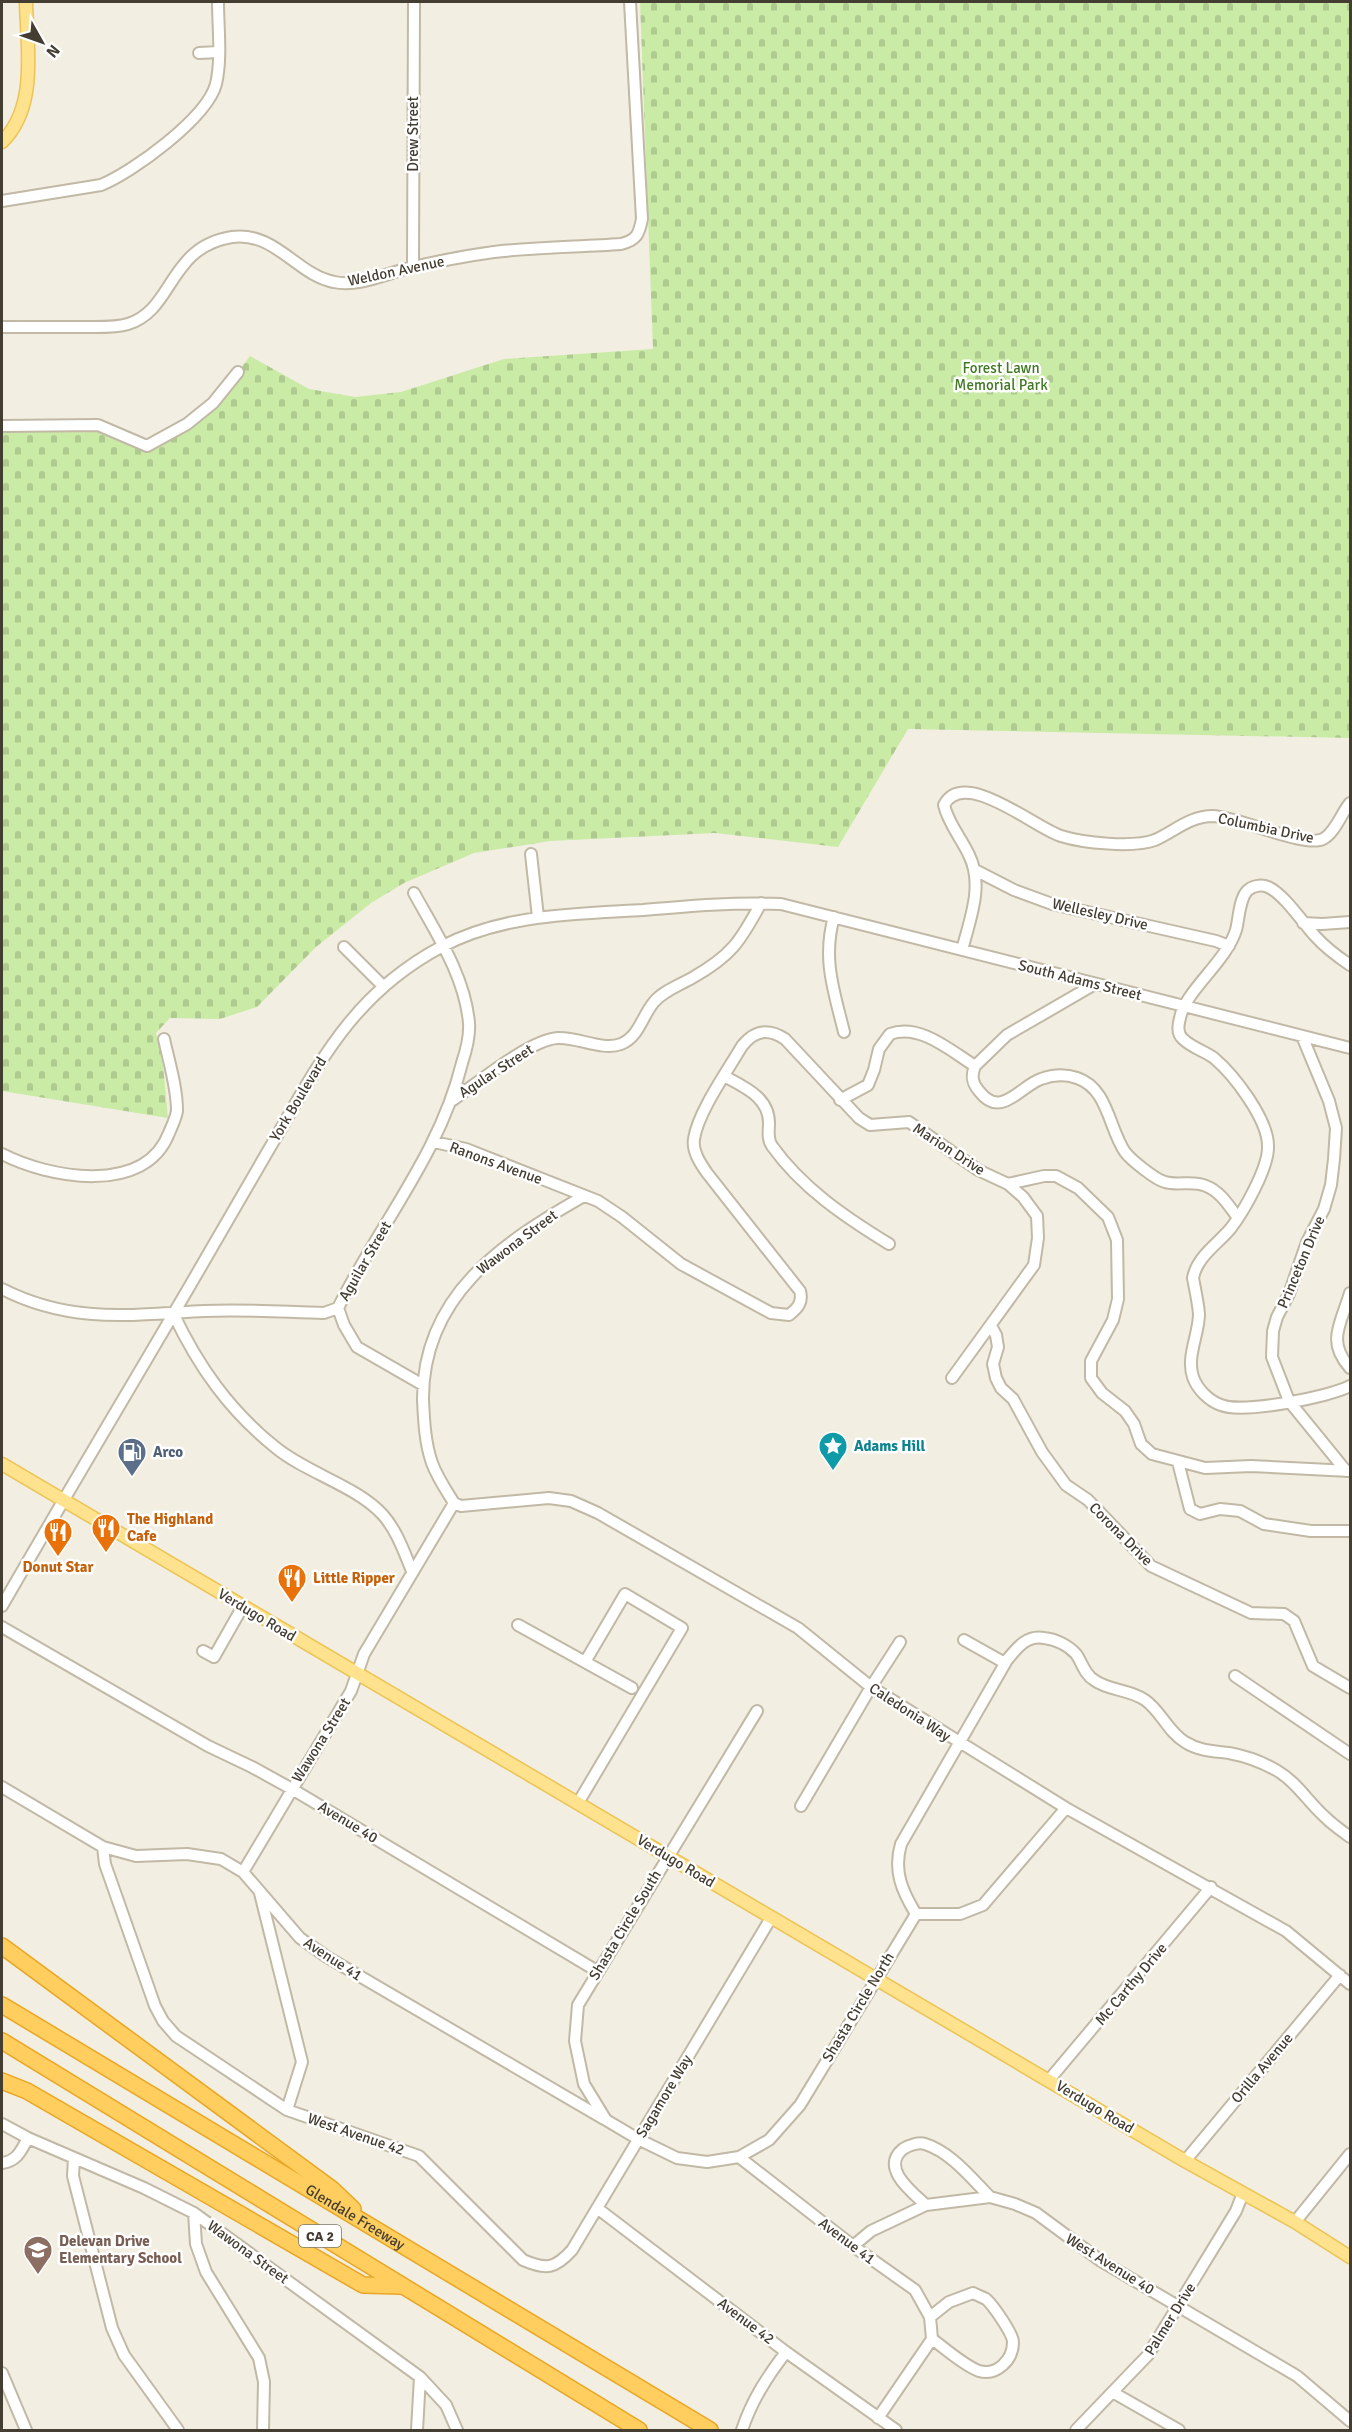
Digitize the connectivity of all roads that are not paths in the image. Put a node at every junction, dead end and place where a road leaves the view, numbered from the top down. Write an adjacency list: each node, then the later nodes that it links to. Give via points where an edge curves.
1 (26, 2): 7 (main road, via 26,94 18,120)
2 (218, 2): 5 (street)
3 (414, 2): 9 (street, Drew Street)
4 (630, 2): 9 (street, Weldon Avenue, via 642,219 639,235 621,244 494,252)
5 (218, 52): 6 (street); 8 (street, via 216,84 209,103 180,132 115,179 101,185)
6 (199, 53)
7 (2, 142)
8 (2, 201)
9 (413, 267): 10 (street, Weldon Avenue, via 354,283 334,282 314,274 281,250 236,237 214,241 195,252 158,302 128,324)
10 (2, 327)
11 (238, 372): 12 (street, via 213,403 187,424 147,446 98,425)
12 (2, 426)
13 (1350, 803): 15 (street, Columbia Drive, via 1323,839 1283,835 1214,816 1197,817 1156,839 1128,845 1060,836 984,795 965,792 951,796 944,805)
14 (531, 854): 19 (street)
15 (975, 870): 24 (street, Wellesley Drive, via 1052,904); 26 (street, Columbia Drive, via 974,901)
16 (414, 893): 23 (street, Ranons Avenue)
17 (761, 903): 18 (street, York Boulevard); 19 (street, York Boulevard); 37 (street, Agular Street, via 736,946 717,963 654,1002 630,1040 607,1046 558,1038 543,1041)
18 (810, 910): 20 (street, South Adams Street)
19 (538, 917): 23 (street, York Boulevard, via 484,930)
20 (834, 917): 26 (street, South Adams Street); 31 (street, via 827,957)
21 (1350, 922): 22 (street)
22 (1303, 923): 24 (street, via 1274,891 1262,885 1248,890 1244,896); 27 (street)
23 (443, 946): 29 (street, York Boulevard); 37 (street, Ranons Avenue, via 464,993 469,1025)
24 (1229, 946): 30 (street)
25 (344, 947): 29 (street)
26 (962, 950): 28 (street, South Adams Street)
27 (1350, 965)
28 (1095, 984): 30 (street, South Adams Street); 35 (street, via 1007,1035)
29 (383, 986): 48 (street, York Boulevard, via 324,1055)
30 (1184, 1007): 32 (street, South Adams Street); 43 (street, via 1178,1030 1181,1038 1223,1066 1266,1130 1268,1154 1264,1167)
31 (844, 1032)
32 (1302, 1036): 34 (street, South Adams Street); 55 (street, Princeton Drive, via 1336,1128 1331,1185 1273,1331 1272,1357)
33 (164, 1038): 40 (street, via 177,1113 167,1139 144,1163 107,1176 68,1175)
34 (1350, 1048)
35 (975, 1066): 38 (street, via 922,1035 899,1031 890,1034 879,1049 868,1085); 43 (street, via 974,1085 985,1099 996,1102 1018,1095 1039,1079 1060,1075 1078,1078 1092,1087 1104,1104 1125,1153 1164,1182 1194,1183 1214,1190)
36 (724, 1076): 38 (street, Marion Drive, via 749,1036 761,1031 775,1032); 44 (street, via 756,1094 766,1107 770,1143 792,1172 838,1212); 49 (street, Marion Drive, via 700,1118 693,1140 697,1160 800,1291 800,1304)
37 (453, 1100): 39 (street, Ranons Avenue)
38 (840, 1100): 41 (street, Marion Drive, via 870,1125 909,1122 978,1170)
39 (434, 1142): 42 (street, Ranons Avenue, via 466,1149); 47 (street, Aguilar Street)
40 (2, 1154)
41 (1008, 1184): 50 (street, via 1036,1216 1038,1238 1034,1265); 56 (street, via 1056,1176 1078,1188 1108,1217 1117,1240 1118,1299 1113,1320 1091,1361 1090,1378 1125,1412 1141,1444 1152,1454)
42 (584, 1196): 49 (street, Ranons Avenue, via 622,1217 681,1264 771,1313); 53 (street, Wawona Street, via 504,1248 461,1288 440,1320)
43 (1238, 1218): 55 (street, via 1199,1262 1193,1278 1199,1313 1193,1377 1206,1396 1222,1406 1242,1408)
44 (888, 1244)
45 (2, 1289): 48 (street, via 62,1311)
46 (1350, 1293): 51 (street, via 1336,1341 1338,1352)
47 (338, 1308): 48 (street, via 324,1313); 53 (street, Aguilar Street, via 357,1347)
48 (173, 1314): 59 (street, York Boulevard); 62 (street, via 223,1398 274,1447 303,1467 367,1500 397,1535)
49 (789, 1315)
50 (991, 1326): 52 (street); 76 (street, Corona Drive, via 998,1347 993,1364 996,1378 1066,1485 1088,1500 1159,1571 1251,1613 1284,1614 1294,1621 1312,1666)
51 (1350, 1368)
52 (952, 1378)
53 (423, 1385): 60 (street, Wawona Street, via 427,1446 432,1465)
54 (1350, 1386): 55 (street)
55 (1289, 1401): 58 (street, Princeton Drive)
56 (1178, 1462): 58 (street, via 1204,1468); 61 (street, via 1190,1509 1200,1514 1220,1509 1240,1511 1264,1524 1311,1531)
57 (2, 1464): 59 (main road, Verdugo Road)
58 (1348, 1471)
59 (64, 1501): 63 (street, York Boulevard); 64 (main road, Verdugo Road)
60 (454, 1503): 62 (street, Wawona Street); 74 (street, Caledonia Way, via 461,1506 549,1498 571,1501 798,1628)
61 (1350, 1531)
62 (412, 1571): 72 (street, Wawona Street, via 364,1654)
63 (2, 1606)
64 (243, 1606): 69 (street, via 214,1657); 72 (main road, Verdugo Road)
65 (518, 1624): 70 (street)
66 (2, 1627): 81 (street, Avenue 40, via 208,1746)
67 (964, 1640): 71 (street)
68 (900, 1642): 74 (street)
69 (203, 1651)
70 (585, 1662): 75 (street); 82 (street, via 625,1594 682,1628)
71 (1005, 1663): 78 (street); 85 (street, via 1029,1639 1062,1643 1076,1654 1092,1680 1146,1701 1184,1742 1201,1750 1257,1760 1278,1771)
72 (357, 1674): 81 (street, Wawona Street, via 351,1691); 82 (main road, Verdugo Road)
73 (1235, 1676): 79 (street)
74 (871, 1687): 78 (street, Caledonia Way); 83 (street)
75 (632, 1688)
76 (1350, 1688)
77 (757, 1711): 87 (street, Shasta Circle South)
78 (960, 1744): 84 (street, Caledonia Way); 91 (street, via 901,1844 896,1860 902,1887)
79 (1350, 1754)
80 (2, 1786): 86 (street, Avenue 41)
81 (292, 1789): 88 (street, Wawona Street); 94 (street, Avenue 40)
82 (578, 1803): 87 (main road, Verdugo Road)
83 (801, 1806)
84 (1066, 1808): 89 (street, Caledonia Way); 91 (street, via 983,1905 960,1914)
85 (1350, 1837)
86 (103, 1847): 88 (street, Avenue 41, via 136,1856 187,1854 221,1859); 104 (street, West Avenue 42, via 105,1864 163,2021 176,2036)
87 (667, 1856): 92 (main road, Verdugo Road); 94 (street, Shasta Circle South)
88 (243, 1872): 90 (street, Avenue 41)
89 (1211, 1887): 95 (street, Caledonia Way, via 1286,1931); 102 (street, Mc Carthy Drive)
90 (260, 1890): 104 (street, via 302,2062); 105 (street, Avenue 41, via 300,1938 327,1957)
91 (916, 1914): 96 (street, Shasta Circle North)
92 (771, 1918): 96 (main road, Verdugo Road); 108 (street, Sagamore Way)
93 (2, 1946): 120 (highway, via 332,2189)
94 (597, 1971): 105 (street, Shasta Circle South, via 578,2005 575,2041 584,2084)
95 (1340, 1975): 97 (street, Caledonia Way); 112 (street, Orilla Avenue)
96 (875, 1979): 102 (main road, Verdugo Road); 110 (street, Shasta Circle North, via 800,2105 768,2140)
97 (1350, 1984)
98 (2, 2005): 120 (highway, Glendale Freeway / CA 2)
99 (2, 2042): 124 (highway, CA 2)
100 (2, 2070): 103 (highway)
101 (2, 2080): 103 (highway)
102 (1049, 2080): 112 (main road, Verdugo Road)
103 (27, 2091): 124 (highway, via 363,2285)
104 (287, 2110): 123 (street, West Avenue 42, via 419,2156 523,2260)
105 (606, 2120): 108 (street, Shasta Circle South)
106 (2, 2124): 107 (street, Wawona Street)
107 (28, 2138): 111 (street, Wawona Street); 113 (street, via 19,2156)
108 (638, 2139): 110 (street, Shasta Circle North, via 677,2158 707,2162); 117 (street, Sagamore Way)
109 (1350, 2154): 119 (street)
110 (740, 2157): 121 (street, Avenue 41)
111 (74, 2158): 118 (street, Wawona Street); 135 (street, via 73,2176 112,2328 124,2355)
112 (1185, 2161): 114 (main road, Verdugo Road)
113 (2, 2163)
114 (1242, 2193): 119 (main road, Verdugo Road); 125 (street, Palmer Drive, via 1236,2211)
115 (990, 2197): 116 (street, West Avenue 40); 116 (street, via 962,2168 924,2143 902,2150 896,2160 896,2171); 125 (street, West Avenue 40, via 1036,2213 1101,2261)
116 (926, 2205): 121 (street, West Avenue 40, via 871,2231)
117 (597, 2208): 123 (street, Sagamore Way, via 572,2250 561,2262); 128 (street, Avenue 42)
118 (194, 2213): 130 (street, Wawona Street); 136 (street, via 196,2244 206,2272 259,2358 264,2382)
119 (1295, 2222): 122 (main road, Verdugo Road)
120 (378, 2232): 140 (highway, Glendale Freeway / CA 2)
121 (853, 2246): 126 (street, Avenue 41, via 915,2290)
122 (1350, 2257)
123 (550, 2266)
124 (402, 2286): 139 (highway, CA 2)
125 (1179, 2307): 131 (street, Palmer Drive, via 1148,2355); 133 (street, West Avenue 40, via 1297,2376)
126 (930, 2317): 127 (street, Avenue 41); 127 (street, via 949,2302 973,2293 986,2299 1013,2340 1011,2355 999,2369 988,2372 977,2370)
127 (932, 2339): 132 (street)
128 (786, 2352): 132 (street, Avenue 42); 141 (street, via 760,2386)
129 (2, 2373): 134 (street)
130 (420, 2377): 137 (street); 138 (street, Wawona Street, via 447,2405)
131 (1114, 2393): 143 (street, Palmer Drive); 144 (street)
132 (878, 2418): 142 (street, Avenue 42)
133 (1350, 2421)
134 (26, 2430)
135 (178, 2430)
136 (263, 2430)
137 (417, 2430)
138 (457, 2430)
139 (639, 2430)
140 (710, 2430)
141 (742, 2430)
142 (896, 2430)
143 (1076, 2430)
144 (1179, 2430)

